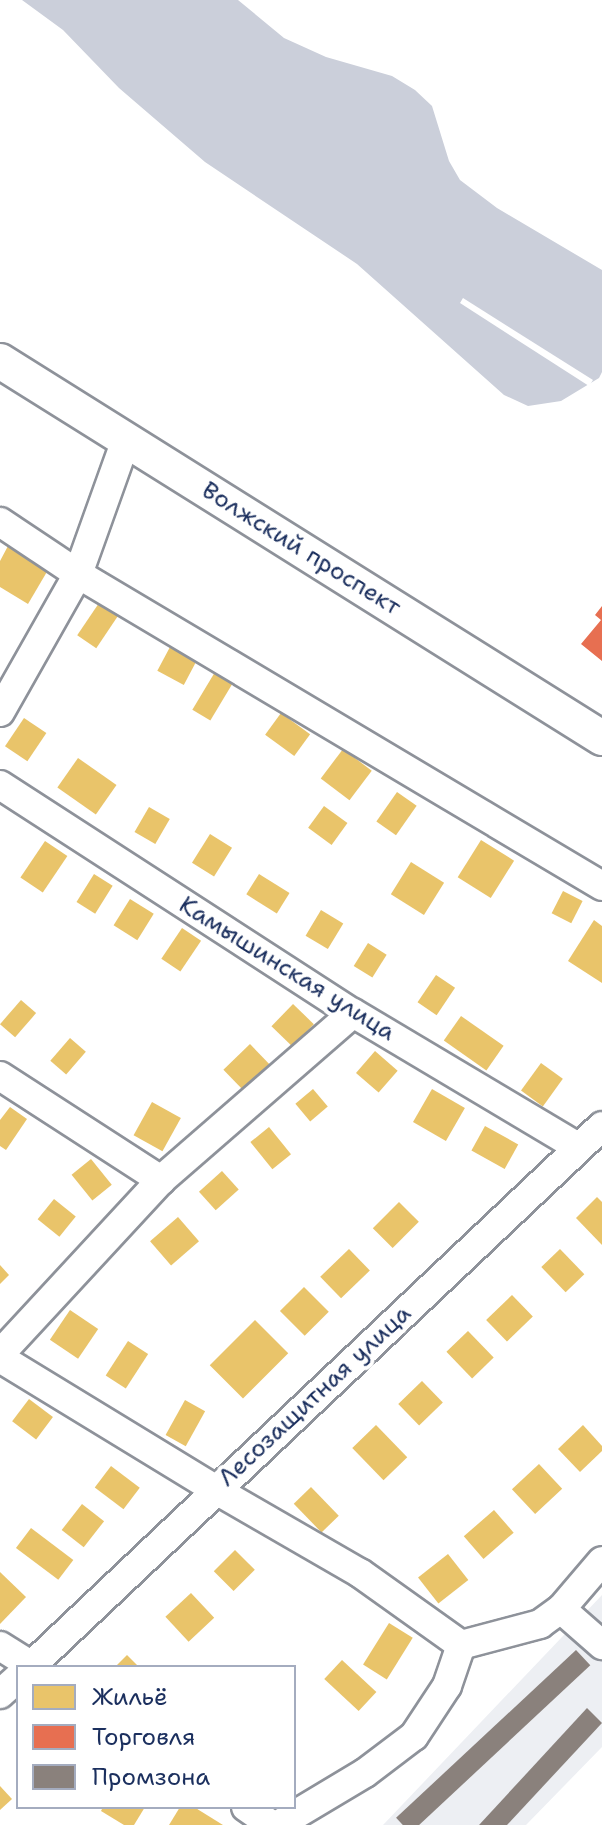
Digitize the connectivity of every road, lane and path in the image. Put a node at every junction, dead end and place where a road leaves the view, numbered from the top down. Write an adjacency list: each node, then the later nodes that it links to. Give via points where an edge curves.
1 (0, 361): 2 (main road, Волжский проспект)
2 (126, 440): 4 (street); 6 (main road, Волжский проспект)
3 (0, 522): 4 (street)
4 (78, 574): 5 (street); 8 (street)
5 (0, 712)
6 (602, 738)
7 (0, 785): 9 (street, Камышинская улица)
8 (602, 886)
9 (353, 1013): 12 (street, Камышинская улица); 13 (street)
10 (0, 1076): 13 (street)
11 (602, 1126): 12 (street, Лесозащитная улица)
12 (578, 1147): 15 (street, Лесозащитная улица)
13 (161, 1180): 14 (street)
14 (0, 1356): 15 (street)
15 (216, 1490): 18 (street, via 360,1573); 22 (street, Лесозащитная улица)
16 (602, 1561): 17 (street)
17 (561, 1609): 18 (street, via 540,1624); 19 (street)
18 (461, 1645): 26 (street, via 447,1686 414,1736 365,1773)
19 (602, 1645)
20 (0, 1646): 21 (street)
21 (23, 1665)
22 (32, 1665)
23 (16, 1680): 24 (street, Лесозащитная улица)
24 (0, 1694)
25 (249, 1809): 26 (street)
26 (275, 1825)

